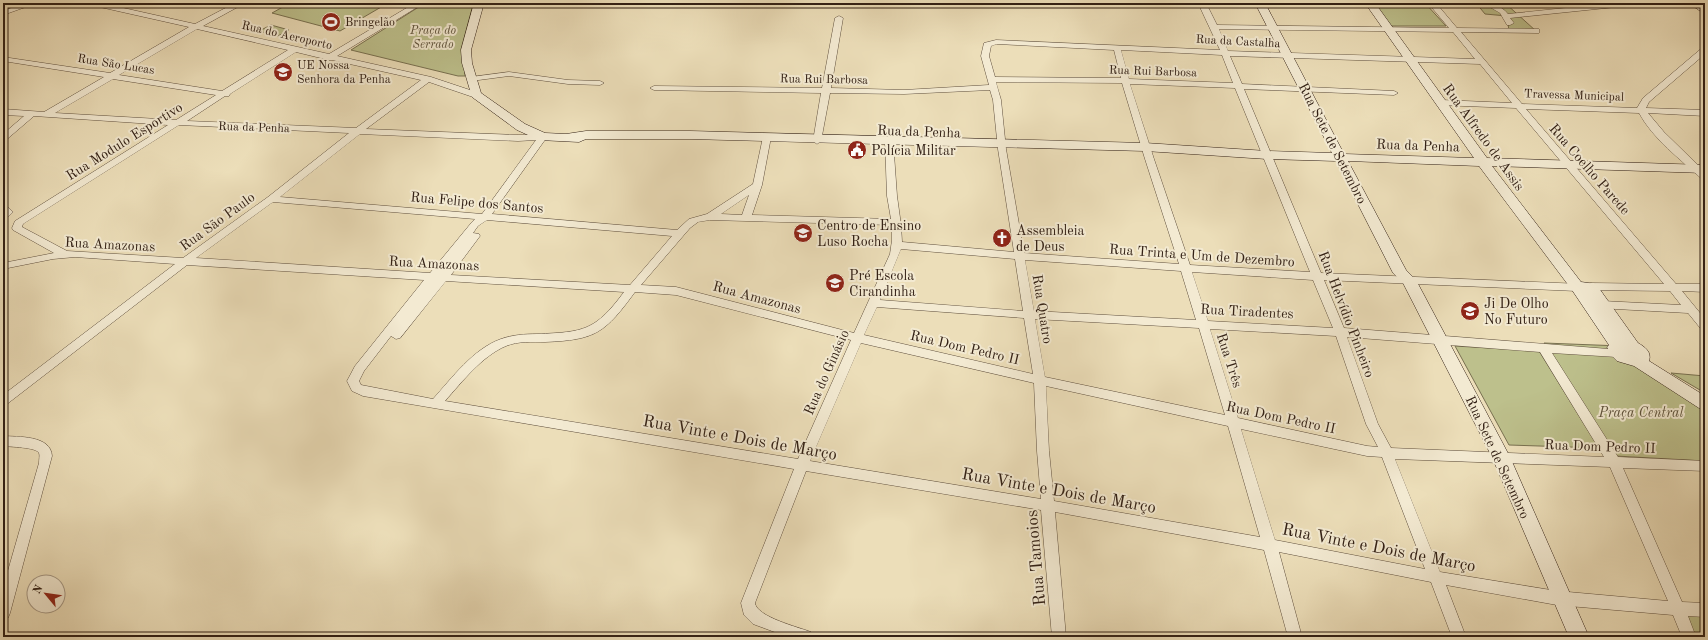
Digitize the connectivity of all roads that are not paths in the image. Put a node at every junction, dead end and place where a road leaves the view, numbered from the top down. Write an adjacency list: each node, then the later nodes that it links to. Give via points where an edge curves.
1 (33, 3): 15 (street)
2 (91, 3): 18 (street, Rua do Aeroporto)
3 (241, 3): 18 (street)
4 (420, 3): 31 (street)
5 (479, 3): 37 (street, via 466,50)
6 (1202, 3): 19 (street, Rua Helvídio Pinheiro)
7 (1260, 3): 20 (street, Rua Sete de Setembro)
8 (1267, 3): 20 (street, Rua Sete de Setembro)
9 (1370, 3): 21 (street, Rua Alfredo de Assis)
10 (1432, 3): 22 (street, Rua Coelho Parede)
11 (1487, 3): 16 (street)
12 (1635, 3): 16 (street)
13 (1693, 3): 14 (street)
14 (1705, 12)
15 (3, 13)
16 (1507, 16): 23 (street)
17 (839, 18): 44 (street)
18 (195, 26): 27 (street, Rua do Aeroporto); 35 (street)
19 (1214, 28): 20 (street); 29 (street, Rua Helvídio Pinheiro)
20 (1276, 29): 21 (street); 30 (street, Rua Sete de Setembro)
21 (1389, 30): 22 (street); 33 (street, Rua Alfredo de Assis)
22 (1454, 30): 23 (street); 34 (street, Rua Coelho Parede)
23 (1509, 31): 24 (street)
24 (1536, 31)
25 (993, 42): 26 (street, Rua da Castalha); 40 (street, Rua Quatro, via 984,51)
26 (1117, 48): 29 (street, Rua da Castalha); 38 (street, Rua Três)
27 (295, 49): 31 (street, Rua do Aeroporto); 46 (street, Rua Modulo Esportivo)
28 (1705, 50): 50 (street, via 1646,100)
29 (1224, 52): 30 (street, Rua da Castalha); 41 (street, Rua Helvídio Pinheiro)
30 (1292, 56): 33 (street, Rua da Castalha); 43 (street, Rua Sete de Setembro)
31 (329, 58): 36 (street, Rua do Aeroporto)
32 (3, 59): 35 (street, Rua São Lucas)
33 (1410, 60): 34 (street, Rua da Castalha); 48 (street, Rua Alfredo de Assis)
34 (1481, 62): 49 (street, Rua Coelho Parede)
35 (112, 76): 46 (street, Rua São Lucas); 54 (street)
36 (428, 79): 47 (street, Rua do Aeroporto); 57 (street, Rua São Paulo)
37 (470, 79): 39 (street, via 509,74 568,82); 47 (street)
38 (1125, 81): 40 (street, Rua Rui Barbosa); 41 (street, Rua Rui Barbosa); 65 (street, Rua Três)
39 (600, 83)
40 (993, 83): 44 (street, Rua Rui Barbosa, via 932,91); 64 (street, Rua Quatro)
41 (1237, 86): 43 (street, Rua Rui Barbosa); 66 (street, Rua Helvídio Pinheiro)
42 (654, 88): 44 (street, Rua Rui Barbosa)
43 (1309, 89): 45 (street, Rua Rui Barbosa); 67 (street, Rua Sete de Setembro)
44 (825, 92): 62 (street)
45 (1394, 93)
46 (226, 94): 55 (street, Rua Modulo Esportivo)
47 (476, 95): 56 (street)
48 (1441, 103): 49 (street, Travessa Municipal); 68 (street, Rua Alfredo de Assis)
49 (1517, 105): 50 (street, Travessa Municipal); 69 (street, Rua Coelho Parede)
50 (1641, 110): 52 (street, Travessa Municipal); 70 (street, via 1651,124)
51 (3, 112): 53 (street, Rua da Penha)
52 (1705, 113)
53 (32, 114): 54 (street, Rua da Penha); 59 (street)
54 (45, 115): 55 (street, Rua da Penha)
55 (179, 123): 57 (street, Rua da Penha); 81 (street, Rua Modulo Esportivo, via 18,223 17,228)
56 (520, 126): 58 (street); 60 (street)
57 (359, 130): 60 (street, Rua da Penha); 72 (street, Rua São Paulo)
58 (543, 137): 60 (street, Rua da Penha); 61 (street, Rua da Penha); 75 (street)
59 (3, 138)
60 (504, 138)
61 (767, 138): 62 (street, Rua da Penha); 71 (street)
62 (817, 140): 63 (street, Rua da Penha)
63 (889, 143): 64 (street, Rua da Penha); 78 (street, Rua do Ginásio)
64 (1002, 146): 65 (street, Rua da Penha); 82 (street, Rua Quatro)
65 (1146, 150): 66 (street, Rua da Penha); 85 (street, Rua Três)
66 (1267, 155): 67 (street, Rua da Penha); 87 (street, Rua Helvídio Pinheiro)
67 (1344, 157): 68 (street, Rua da Penha); 88 (street, Rua Sete de Setembro, via 1400,273)
68 (1483, 162): 69 (street, Rua da Penha); 89 (street, Rua Alfredo de Assis)
69 (1568, 165): 70 (street, Rua da Penha); 90 (street, Rua Coelho Parede)
70 (1702, 172)
71 (757, 185): 76 (street); 77 (street)
72 (271, 199): 75 (street, Rua Felipe dos Santos); 83 (street, Rua São Paulo)
73 (3, 206): 74 (street, via 8,212)
74 (3, 217)
75 (485, 217): 79 (street, Rua Felipe dos Santos); 86 (street, via 483,225)
76 (710, 217): 77 (street); 79 (street, via 690,222)
77 (746, 218): 78 (street)
78 (896, 222): 80 (street, Rua do Ginásio)
79 (679, 234): 91 (street)
80 (898, 245): 82 (street, Rua Trinta e Um de Dezembro); 93 (street, Rua do Ginásio)
81 (64, 254): 83 (street, Rua Amazonas); 84 (street, Rua Amazonas)
82 (1020, 256): 85 (street, Rua Trinta e Um de Dezembro); 96 (street, Rua Quatro)
83 (184, 262): 86 (street, Rua Amazonas); 106 (street, Rua São Paulo)
84 (3, 266)
85 (1185, 268): 87 (street, Rua Trinta e Um de Dezembro); 97 (street, Rua Três)
86 (438, 277): 91 (street, Rua Amazonas); 107 (street, Rua Vinte e Dois de Março, via 367,370 361,379 360,388)
87 (1317, 277): 88 (street, Rua Trinta e Um de Dezembro); 99 (street, Rua Helvídio Pinheiro)
88 (1409, 280): 89 (street, Rua Trinta e Um de Dezembro); 101 (street, Rua Sete de Setembro)
89 (1584, 287): 90 (street, Rua Trinta e Um de Dezembro); 94 (street); 103 (street)
90 (1674, 287): 92 (street, Rua Trinta e Um de Dezembro); 95 (street, Rua Coelho Parede)
91 (633, 288): 100 (street, Rua Amazonas, via 683,292); 107 (street, via 609,318 585,334 521,338 494,347)
92 (1705, 288)
93 (874, 303): 96 (street, Rua Tiradentes); 100 (street, Rua do Ginásio)
94 (1602, 305): 95 (street); 103 (street)
95 (1691, 309): 98 (street, Rua Coelho Parede)
96 (1030, 315): 97 (street, Rua Tiradentes); 104 (street, Rua Quatro)
97 (1203, 324): 99 (street, Rua Tiradentes); 109 (street, Rua Três)
98 (1705, 326)
99 (1340, 332): 101 (street, Rua Tiradentes); 111 (street, Rua Helvídio Pinheiro, via 1372,424)
100 (858, 338): 104 (street, Rua Dom Pedro II); 114 (street, Rua do Ginásio)
101 (1441, 340): 102 (street, Rua Tiradentes); 112 (street, Rua Sete de Setembro)
102 (1542, 347): 103 (street, Rua Tiradentes); 113 (street)
103 (1629, 352): 105 (street); 108 (street)
104 (1040, 380): 109 (street, Rua Dom Pedro II); 116 (street, Rua Tamoios)
105 (1705, 396)
106 (3, 401)
107 (435, 404): 114 (street, Rua Vinte e Dois de Março)
108 (1705, 404)
109 (1234, 422): 111 (street, Rua Dom Pedro II, via 1346,447); 117 (street, Rua Três)
110 (3, 441): 120 (street, via 42,447 46,454)
111 (1387, 453): 112 (street, Rua Dom Pedro II); 118 (street, Rua Helvídio Pinheiro)
112 (1501, 457): 113 (street, Rua Dom Pedro II); 119 (street, Rua Sete de Setembro)
113 (1614, 462): 115 (street, Rua Dom Pedro II); 121 (street)
114 (801, 466): 116 (street, Rua Vinte e Dois de Março); 123 (street, Rua do Ginásio, via 749,599 749,610 758,619)
115 (1705, 466)
116 (1049, 506): 117 (street, Rua Vinte e Dois de Março); 124 (street, Rua Tamoios)
117 (1270, 544): 118 (street, Rua Vinte e Dois de Março); 125 (street, Rua Três)
118 (1436, 577): 119 (street, Rua Vinte e Dois de Março); 126 (street, Rua Helvídio Pinheiro)
119 (1562, 598): 121 (street, Rua Vinte e Dois de Março); 127 (street, Rua Sete de Setembro)
120 (4, 605)
121 (1678, 608): 122 (street, Rua Vinte e Dois de Março); 128 (street)
122 (1705, 610)
123 (806, 637)
124 (1059, 637)
125 (1295, 637)
126 (1459, 637)
127 (1578, 637)
128 (1689, 637)

